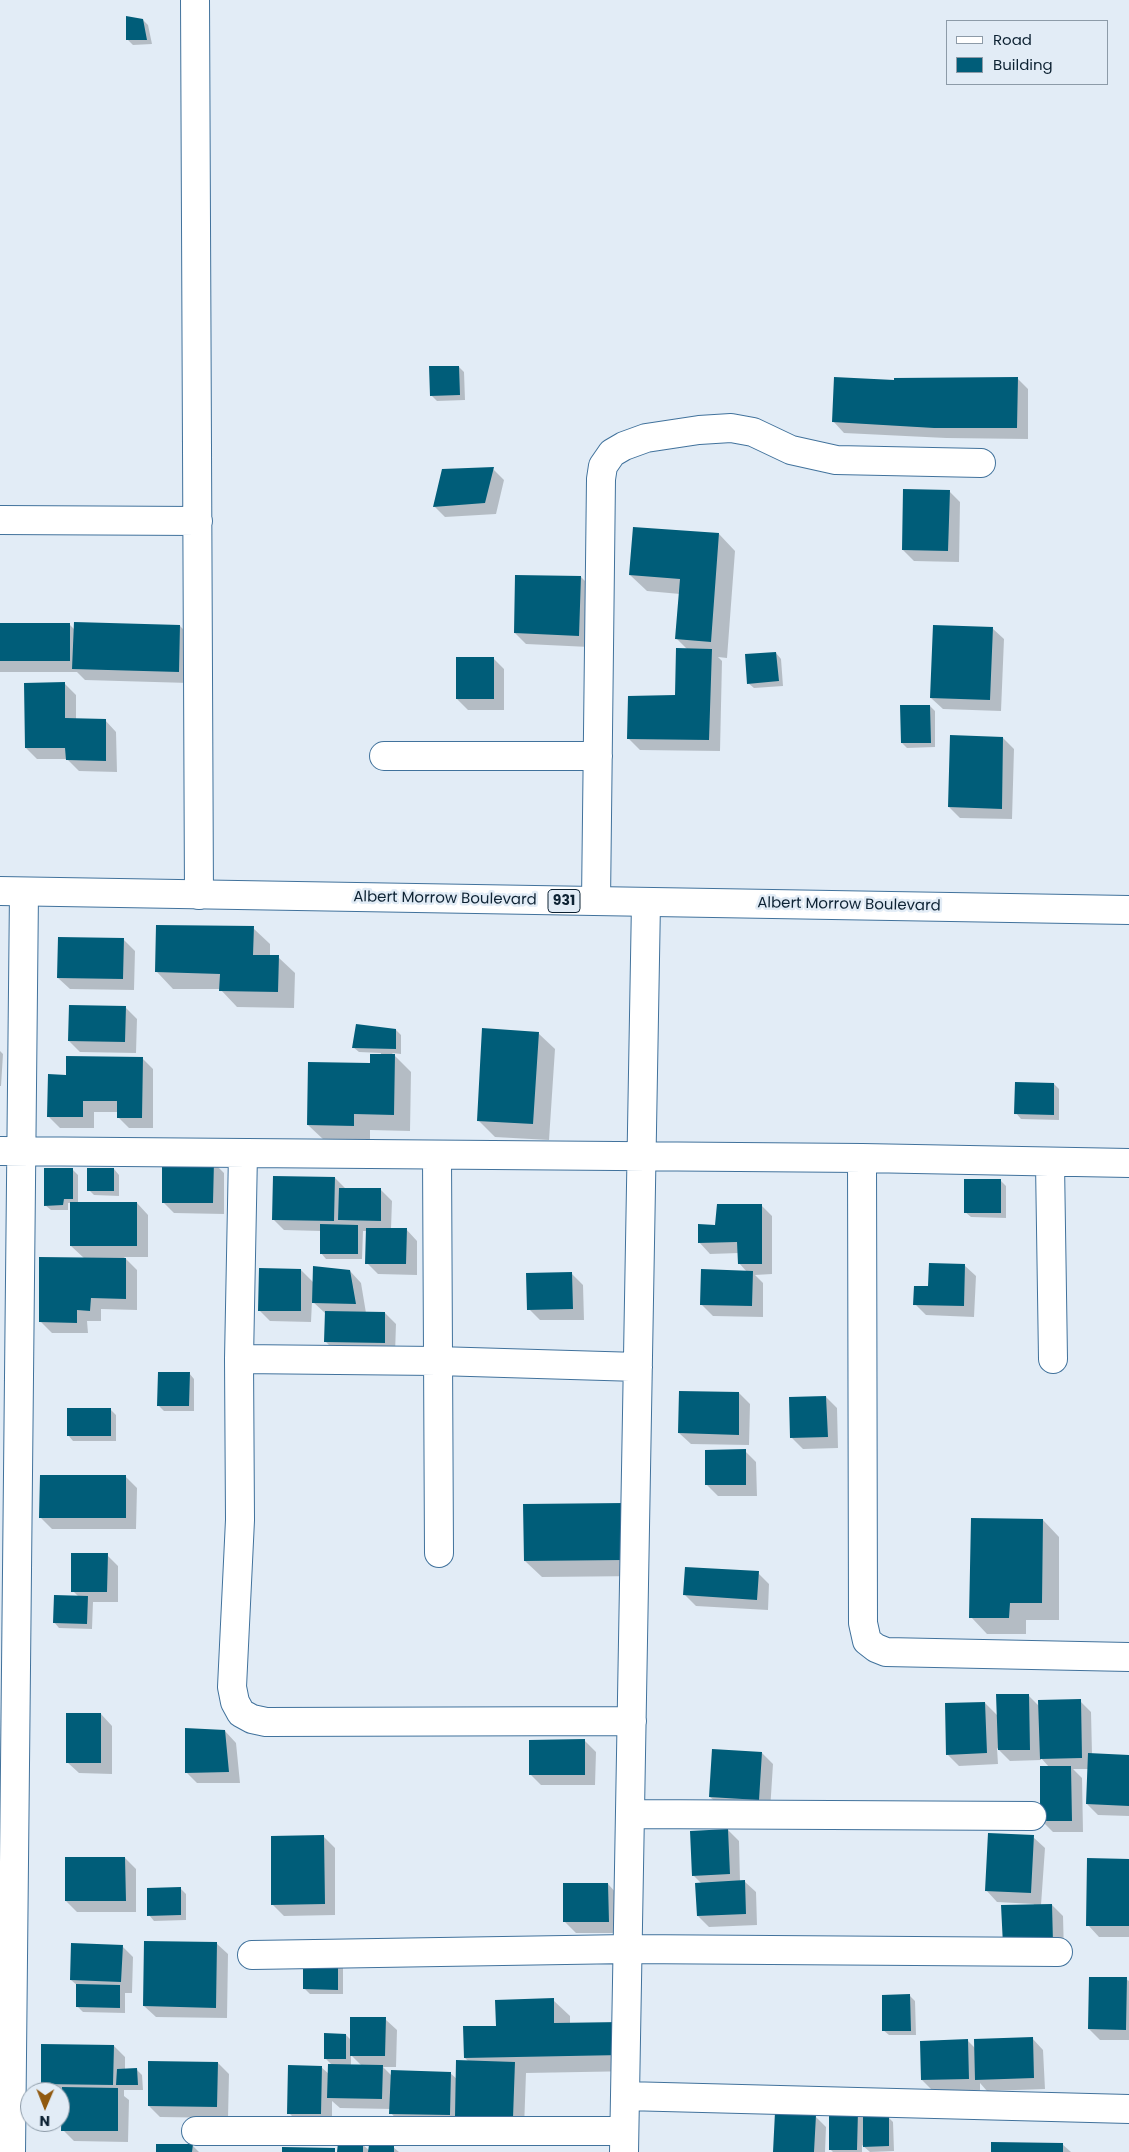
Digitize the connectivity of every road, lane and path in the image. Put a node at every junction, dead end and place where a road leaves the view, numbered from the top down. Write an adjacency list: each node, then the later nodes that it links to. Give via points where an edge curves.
1 (195, 0): 4 (main road)
2 (980, 463): 6 (main road, via 836,460 791,450 753,432 731,428 646,438 612,453 603,466 601,479)
3 (0, 520): 4 (main road)
4 (198, 521): 8 (main road)
5 (384, 756): 6 (main road)
6 (598, 756): 9 (main road)
7 (12, 892): 8 (main road, Albert Morrow Boulevard / 931); 12 (main road)
8 (199, 895): 9 (main road, Albert Morrow Boulevard / 931)
9 (596, 901): 10 (main road, Albert Morrow Boulevard / 931)
10 (646, 902): 11 (main road, Albert Morrow Boulevard / 931); 15 (main road)
11 (1129, 910)
12 (11, 1151): 13 (main road); 35 (main road)
13 (243, 1153): 14 (main road); 19 (main road)
14 (437, 1156): 15 (main road); 21 (main road)
15 (642, 1158): 16 (main road); 22 (main road)
16 (862, 1158): 17 (main road); 24 (main road, via 863,1623 868,1641 886,1652)
17 (1050, 1163): 18 (main road); 20 (main road)
18 (1129, 1163)
19 (239, 1359): 21 (main road); 25 (main road, via 240,1520 232,1687 241,1713 266,1722)
20 (1053, 1359)
21 (437, 1361): 22 (main road); 23 (main road)
22 (638, 1367): 25 (main road)
23 (439, 1553)
24 (1129, 1657)
25 (632, 1721): 26 (main road)
26 (630, 1814): 27 (main road); 28 (main road)
27 (1032, 1816)
28 (628, 1949): 29 (main road); 30 (main road); 31 (main road)
29 (1058, 1952)
30 (252, 1955)
31 (625, 2096): 32 (main road); 34 (main road)
32 (1129, 2109)
33 (196, 2131): 34 (main road)
34 (624, 2141)
35 (11, 2152)

